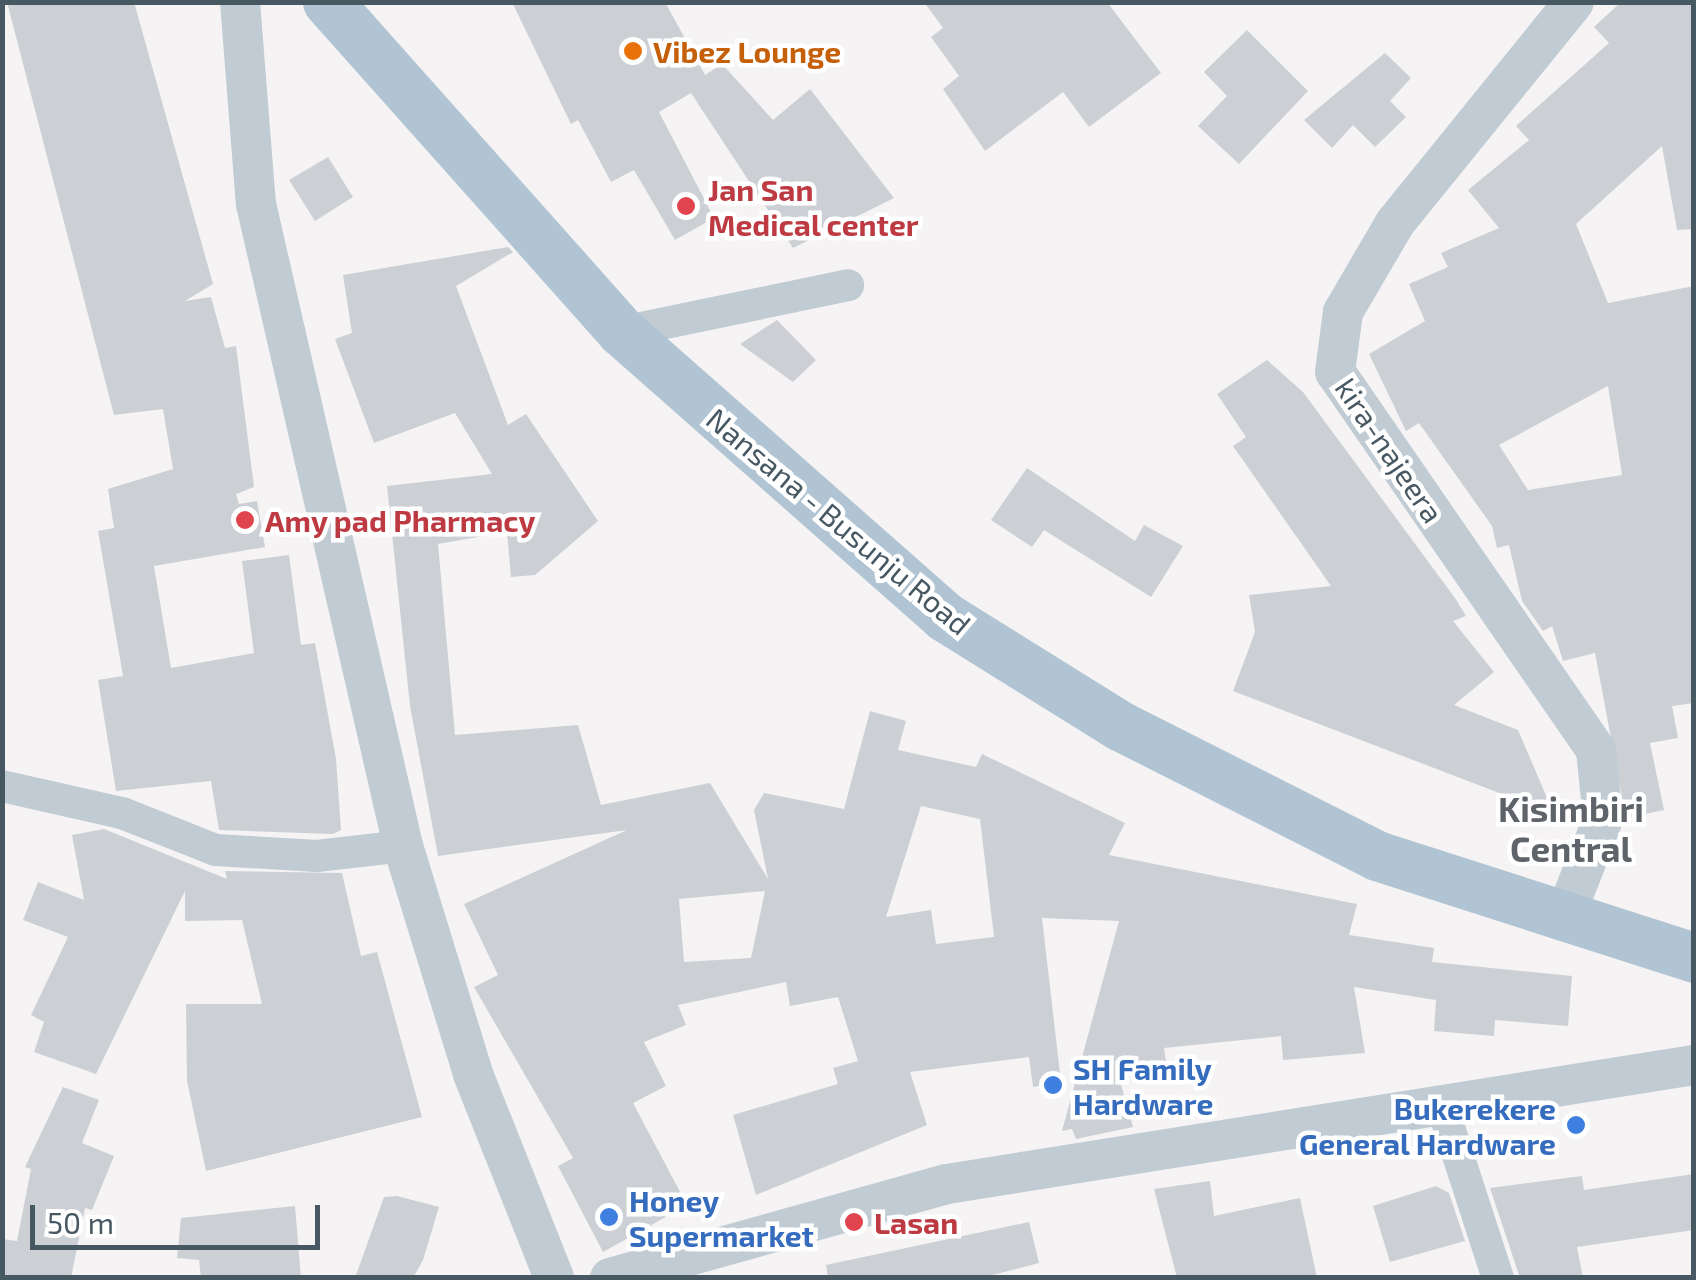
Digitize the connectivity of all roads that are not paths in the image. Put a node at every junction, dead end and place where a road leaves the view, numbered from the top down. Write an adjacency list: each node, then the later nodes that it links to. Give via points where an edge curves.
1 (240, 2): 7 (street, via 256,204)
2 (328, 2): 5 (main road, Nansana - Busunju Road)
3 (1574, 2): 8 (street, kira-najeera, via 1395,222 1342,312 1335,372 1596,750 1604,819)
4 (848, 285): 5 (street)
5 (622, 332): 8 (main road, Nansana - Busunju Road, via 945,618 1122,728 1376,856)
6 (2, 786): 7 (street, via 122,813 216,850 317,856)
7 (403, 846): 12 (street, via 473,1074)
8 (1563, 921): 9 (main road, Nansana - Busunju Road)
9 (1694, 958)
10 (1694, 1066): 11 (street)
11 (1443, 1109): 13 (street, via 947,1184); 14 (street)
12 (554, 1278)
13 (610, 1278)
14 (1498, 1278)

